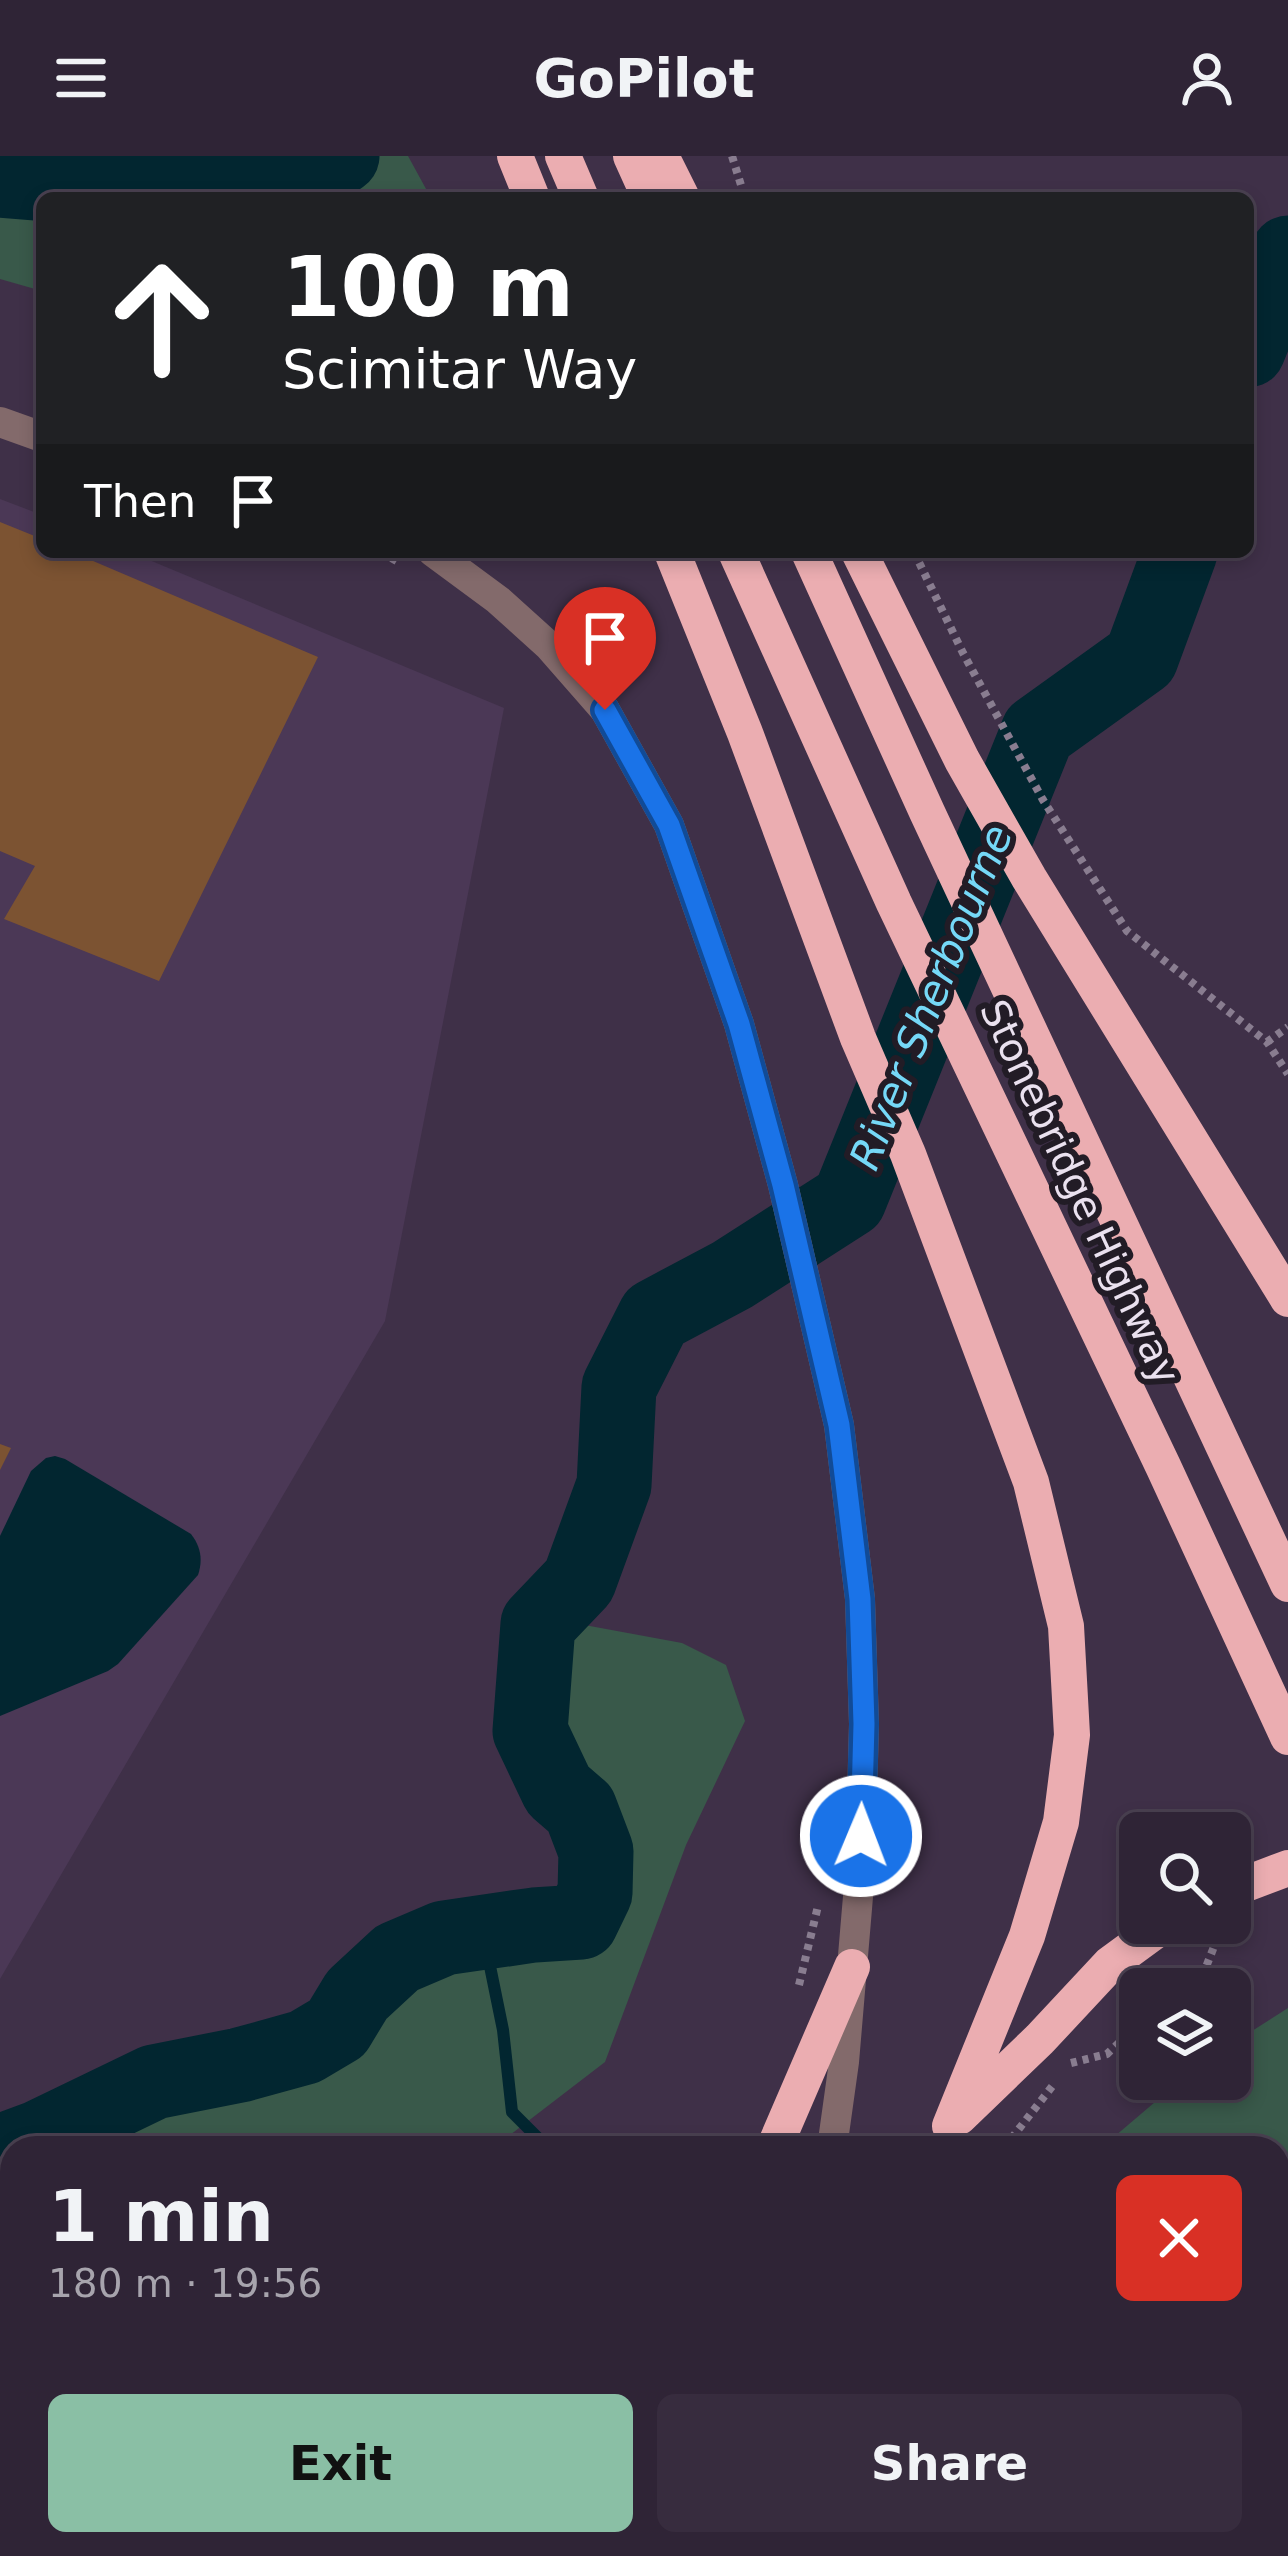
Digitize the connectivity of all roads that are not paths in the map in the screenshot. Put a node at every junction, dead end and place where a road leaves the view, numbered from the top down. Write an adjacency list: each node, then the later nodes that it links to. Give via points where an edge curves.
1 (515, 156): 5 (highway)
2 (563, 156): 6 (highway)
3 (631, 156): 7 (highway)
4 (661, 156): 8 (highway)
5 (530, 192)
6 (578, 192)
7 (647, 192)
8 (679, 192)
9 (0, 422): 10 (street)
10 (36, 435)
11 (674, 558): 25 (highway, via 1031,1482 1066,1626 1072,1735 1060,1822 1027,1936)
12 (739, 558): 18 (highway, Stonebridge Highway)
13 (812, 558): 17 (highway, Stonebridge Highway)
14 (862, 558): 16 (highway, via 1029,878)
15 (426, 563): 22 (street, via 499,600 605,710 669,825 739,1024 839,1425 860,1599 864,1724)
16 (1288, 1299)
17 (1288, 1584)
18 (1288, 1737)
19 (1288, 1868): 20 (highway)
20 (1251, 1883)
21 (1137, 1944): 26 (highway)
22 (852, 1966): 23 (highway); 24 (street)
23 (779, 2136)
24 (834, 2136)
25 (944, 2136)
26 (945, 2136)

